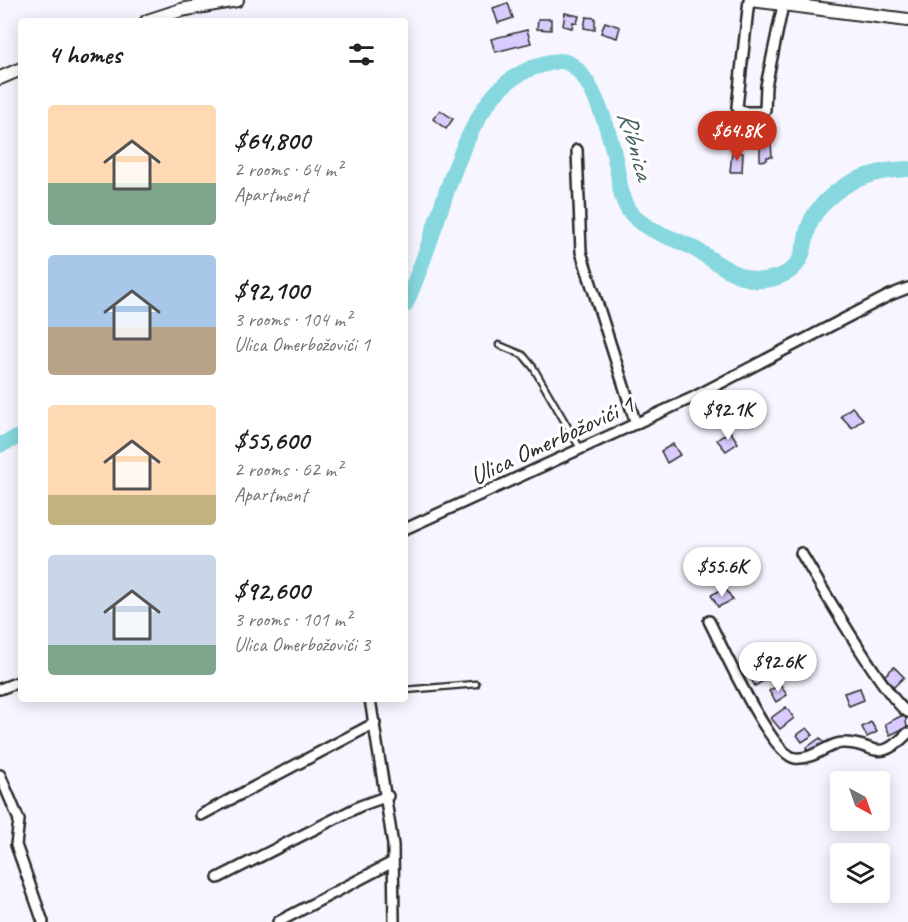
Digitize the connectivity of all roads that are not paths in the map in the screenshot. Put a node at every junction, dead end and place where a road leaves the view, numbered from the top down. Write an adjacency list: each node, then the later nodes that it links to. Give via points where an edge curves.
1 (237, 0): 4 (main road)
2 (756, 0): 3 (main road); 3 (street, via 737,106 743,112 765,110 766,86)
3 (783, 5): 5 (main road)
4 (156, 18)
5 (908, 20)
6 (18, 70): 7 (main road)
7 (0, 78)
8 (577, 150): 11 (street, via 581,252)
9 (908, 288): 11 (street, Ulica Omerbožovići 1)
10 (499, 345): 12 (lane, via 523,355 533,367)
11 (636, 424): 12 (street, Ulica Omerbožovići 1)
12 (580, 448): 13 (street, Ulica Omerbožovići 1)
13 (408, 528)
14 (801, 553): 21 (street, via 867,662 899,706)
15 (709, 621): 23 (street, via 785,755 814,755 843,743 880,753)
16 (18, 682): 18 (street)
17 (476, 684): 19 (lane)
18 (0, 689)
19 (408, 690)
20 (371, 702): 22 (street)
21 (908, 712)
22 (375, 723): 25 (street); 26 (street)
23 (908, 733)
24 (0, 775): 29 (street, via 19,820 16,845)
25 (388, 796): 27 (street); 28 (street, via 294,838)
26 (201, 814)
27 (393, 862): 30 (street); 31 (street)
28 (218, 878)
29 (43, 922)
30 (278, 922)
31 (394, 922)

